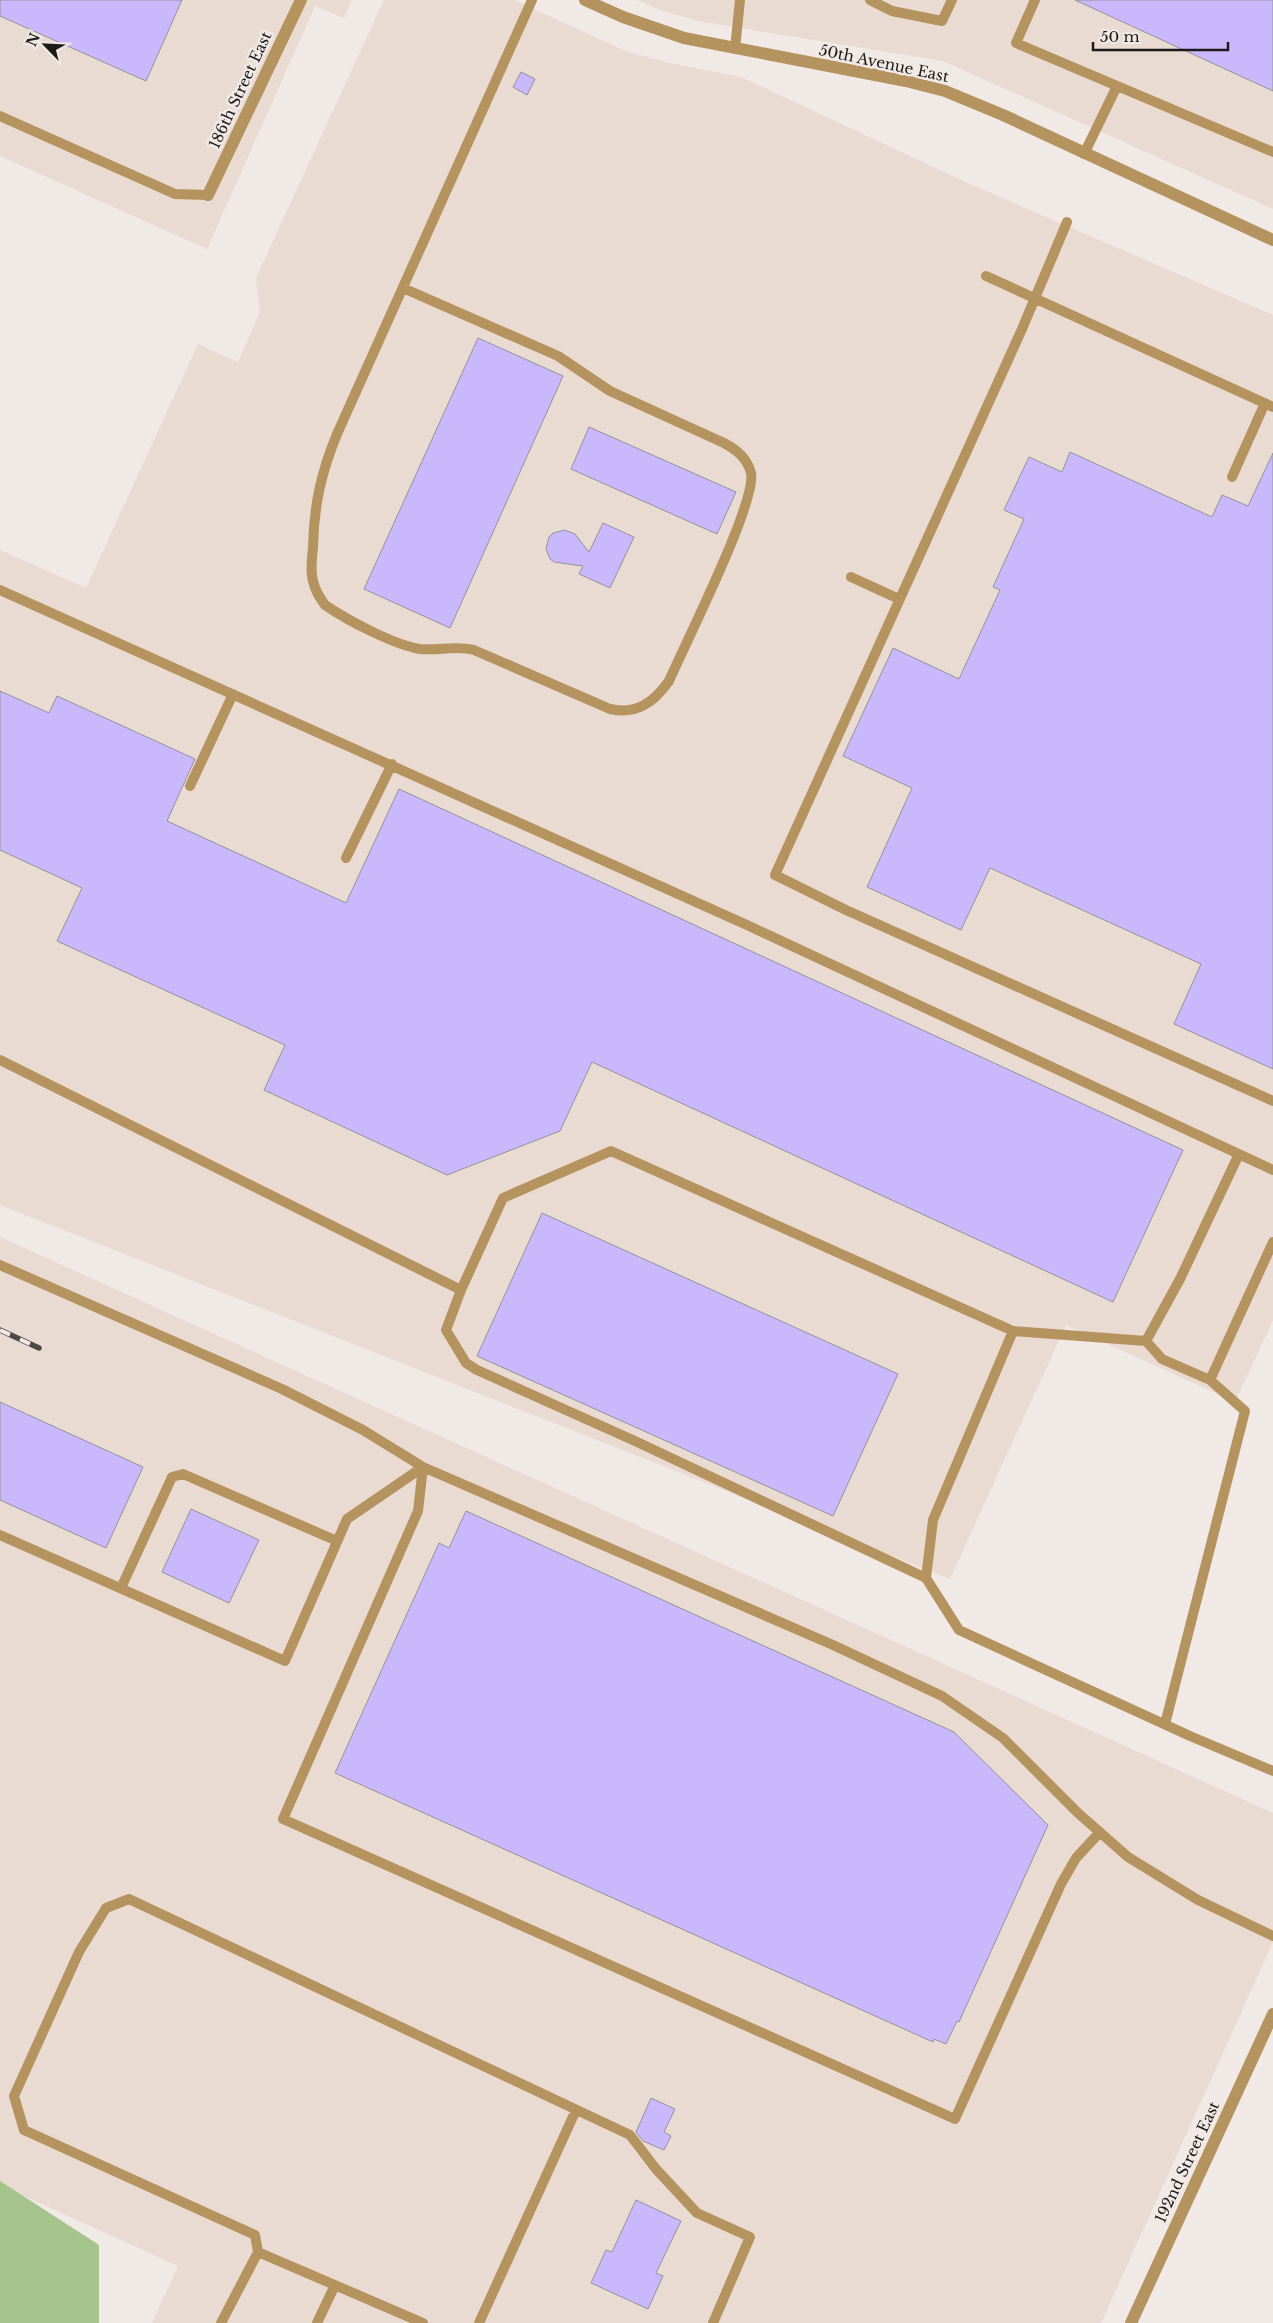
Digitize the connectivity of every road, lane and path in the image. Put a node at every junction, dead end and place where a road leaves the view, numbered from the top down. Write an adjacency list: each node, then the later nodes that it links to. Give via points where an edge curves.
1 (301, 0): 13 (street, 186th Street East)
2 (532, 0): 17 (lane)
3 (585, 0): 8 (street, 50th Avenue East, via 684,38)
4 (740, 0): 8 (lane)
5 (870, 0): 6 (lane, via 892,11 942,21)
6 (952, 0)
7 (1035, 0): 9 (lane, via 1016,43)
8 (735, 48): 12 (street, 50th Avenue East, via 945,91)
9 (1118, 86): 11 (lane); 12 (lane)
10 (0, 116): 13 (lane, via 175,194)
11 (1273, 152)
12 (1084, 154): 15 (street, 50th Avenue East)
13 (208, 195)
14 (1067, 222): 18 (lane)
15 (1273, 240)
16 (986, 276): 18 (lane)
17 (403, 288): 17 (lane, via 322,473 314,518 312,581 317,594 334,611 402,644 421,649 456,647 474,650 610,709 627,711 652,701 669,681 741,520 751,488 751,474 745,459 724,443 610,391 558,356)
18 (1035, 297): 19 (lane); 23 (lane)
19 (1269, 405): 20 (lane)
20 (1232, 476)
21 (851, 577): 23 (lane)
22 (0, 590): 24 (lane)
23 (899, 599): 29 (lane, via 775,875 846,910)
24 (233, 694): 25 (lane); 26 (lane)
25 (392, 764): 27 (lane); 30 (lane)
26 (190, 786)
27 (346, 858)
28 (0, 1060): 34 (lane)
29 (1273, 1100)
30 (1239, 1154): 31 (lane); 36 (lane, via 1180,1279)
31 (1273, 1170)
32 (1273, 1242): 37 (lane)
33 (0, 1265): 38 (lane, via 282,1390 363,1430)
34 (462, 1290): 35 (lane, via 503,1198 612,1152); 41 (lane, via 446,1330 466,1363 477,1370)
35 (1013, 1331): 36 (lane); 41 (lane, via 933,1520)
36 (1146, 1341): 37 (lane, via 1162,1359)
37 (1210, 1380): 43 (lane, via 1245,1411)
38 (423, 1467): 40 (lane, via 347,1519); 45 (lane, via 834,1645 942,1696 1003,1738); 45 (lane, via 418,1511 282,1819 955,2119 1062,1884 1076,1858)
39 (0, 1535): 42 (lane)
40 (337, 1541): 42 (lane, via 183,1474 172,1478); 42 (lane, via 285,1661)
41 (926, 1578): 43 (lane, via 959,1630)
42 (121, 1588)
43 (1165, 1724): 44 (lane)
44 (1273, 1771)
45 (1100, 1832): 46 (lane, via 1128,1857 1198,1900)
46 (1273, 1936)
47 (1273, 2014): 56 (street, 192nd Street East)
48 (576, 2110): 49 (lane, via 129,1899 106,1908 79,1952 14,2096 24,2130 255,2235); 54 (lane); 55 (lane, via 630,2135 656,2169 698,2213 750,2237)
49 (258, 2252): 50 (lane); 51 (lane)
50 (335, 2285): 52 (lane); 53 (lane)
51 (222, 2323)
52 (317, 2323)
53 (423, 2323)
54 (479, 2323)
55 (713, 2323)
56 (1131, 2323)

